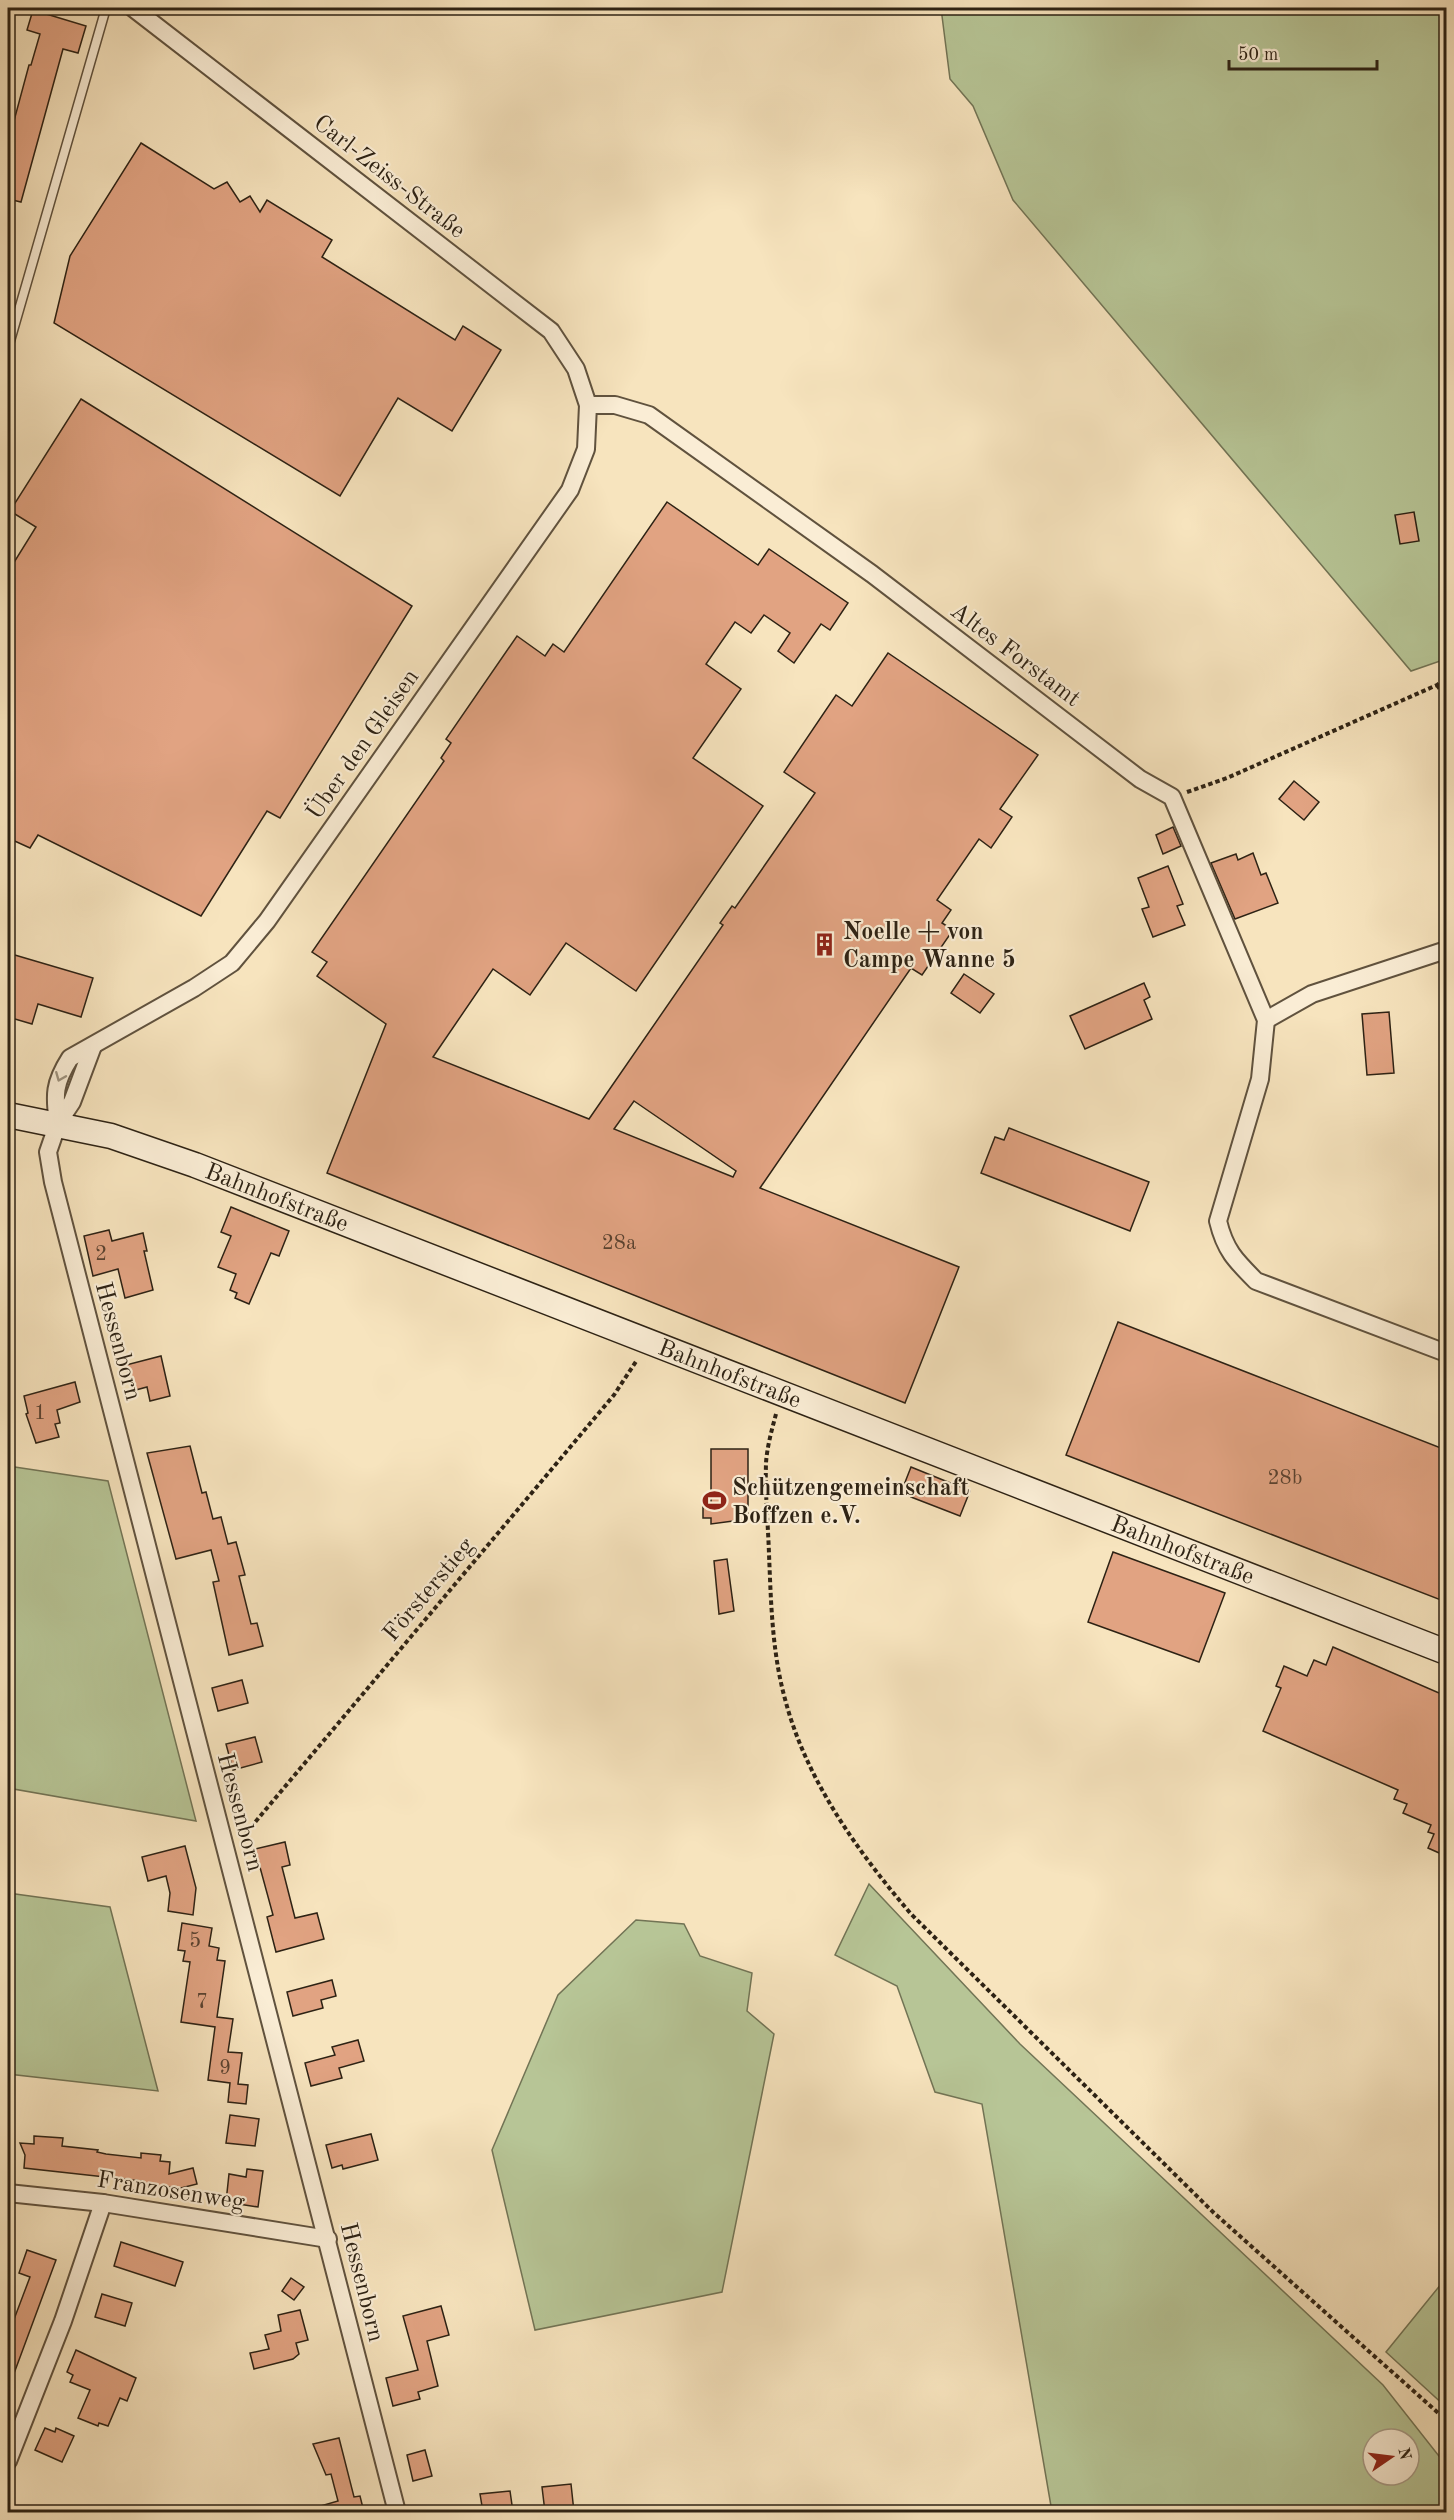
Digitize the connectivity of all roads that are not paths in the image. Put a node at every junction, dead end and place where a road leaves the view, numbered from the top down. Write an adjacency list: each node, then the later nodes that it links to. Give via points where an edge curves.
1 (106, 8): 3 (lane)
2 (133, 8): 4 (street, Carl-Zeiss-Straße, via 551,331 576,369)
3 (8, 348)
4 (588, 405): 6 (street, Altes Forstamt, via 615,405 649,415 872,574 1140,779 1172,797); 8 (street, Über den Gleisen, via 586,449 570,490 267,921 232,963 93,1046 72,1102)
5 (1446, 950): 6 (street, via 1312,994)
6 (1266, 1020): 9 (street, via 1260,1079 1218,1221 1223,1242 1256,1281)
7 (8, 1115): 8 (main road, Bahnhofstraße)
8 (58, 1123): 10 (main road, Bahnhofstraße, via 111,1136 195,1165); 13 (street, Hessenborn, via 48,1152 53,1182)
9 (1446, 1353)
10 (1446, 1652)
11 (8, 2193): 12 (street, Franzosenweg)
12 (102, 2203): 13 (street, Franzosenweg); 14 (street, via 63,2321)
13 (327, 2239): 15 (street, Hessenborn)
14 (8, 2461)
15 (397, 2512)

